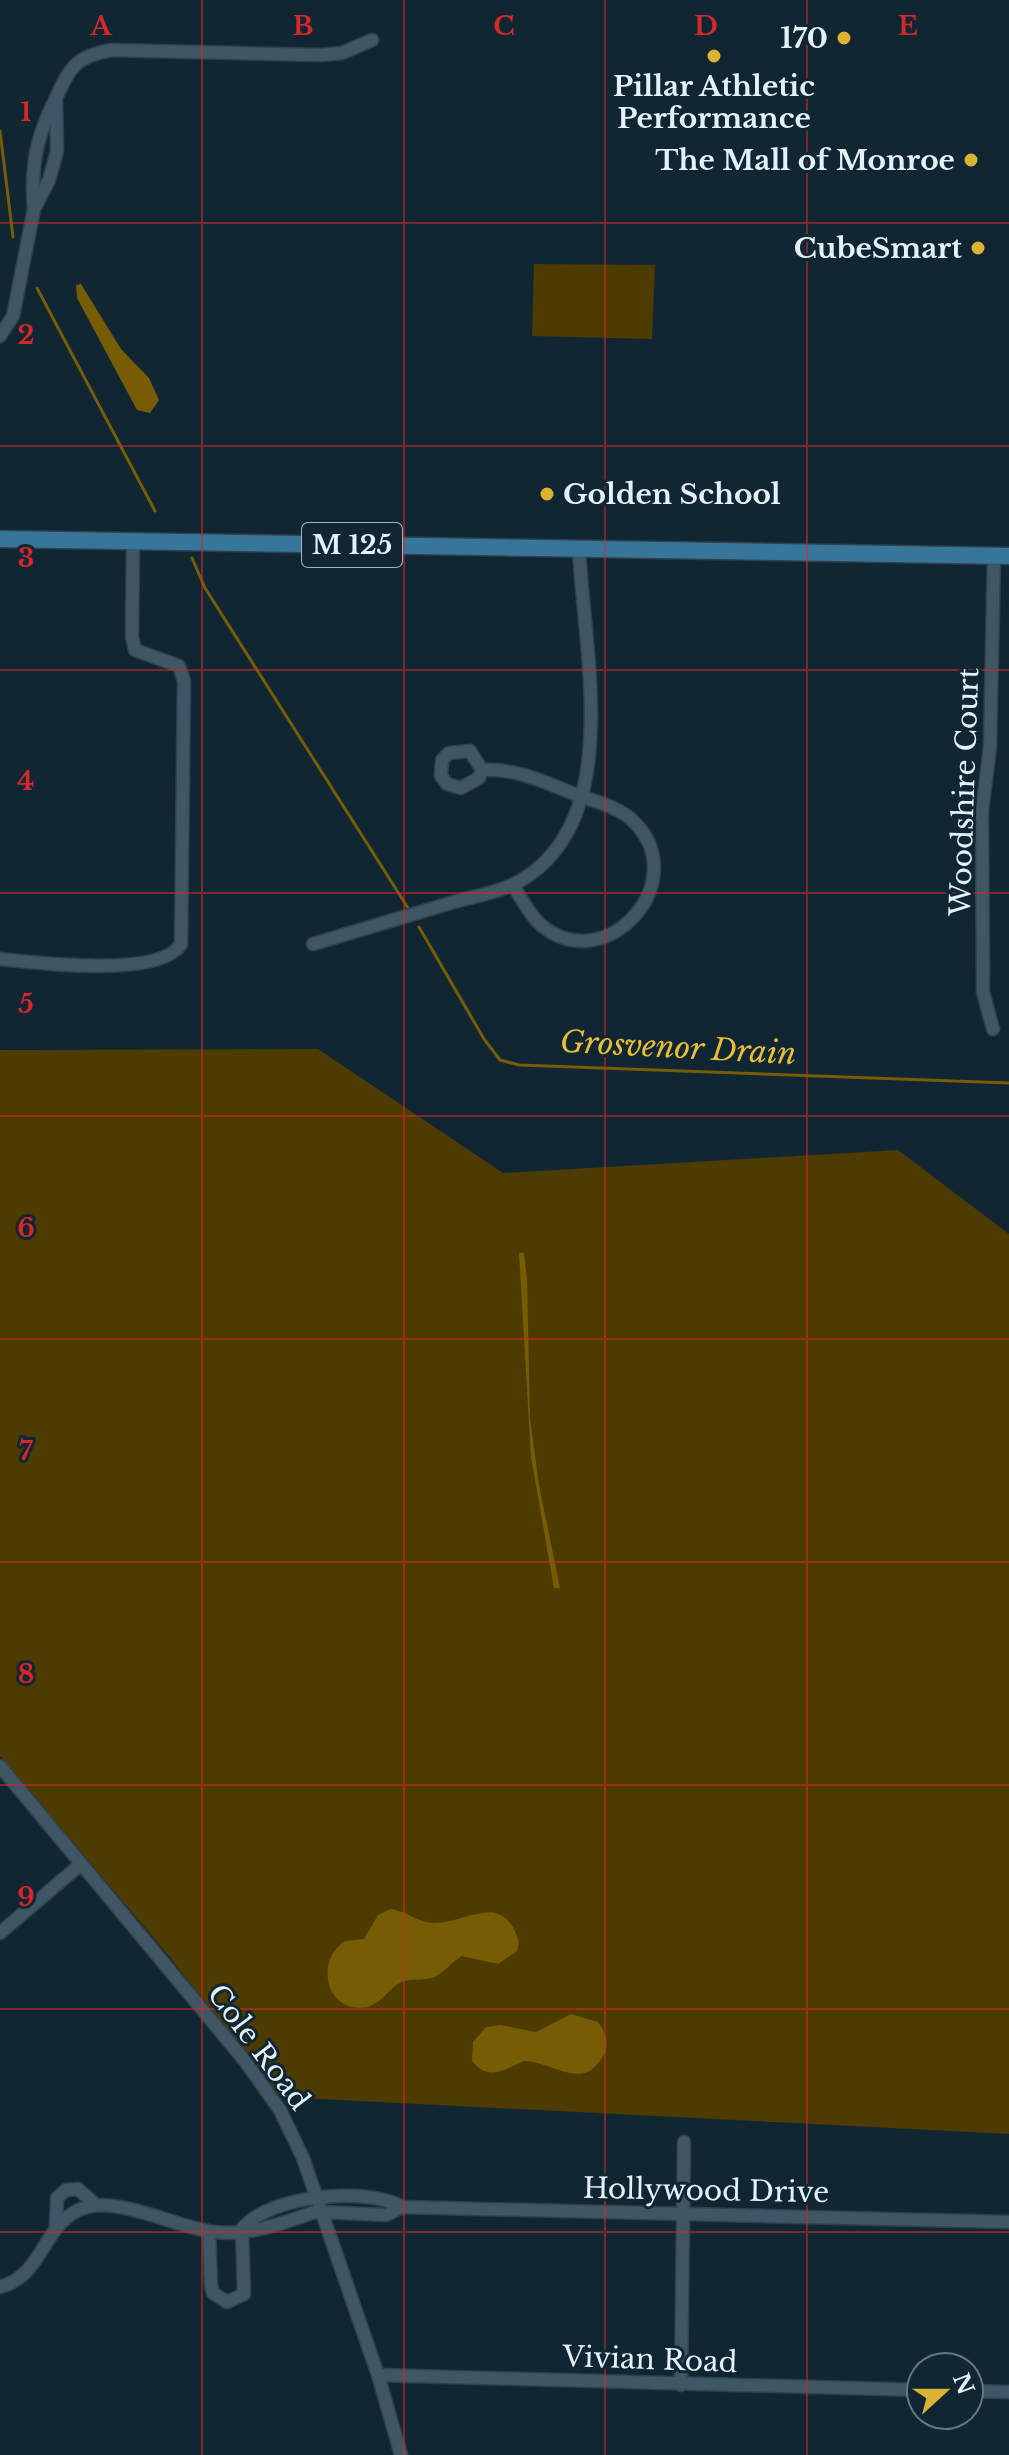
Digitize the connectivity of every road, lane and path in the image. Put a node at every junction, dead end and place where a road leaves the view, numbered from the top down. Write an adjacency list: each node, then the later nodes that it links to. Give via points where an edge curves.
1 (372, 40): 2 (street, via 342,53 320,55 95,53 71,68)
2 (56, 98): 3 (street, via 34,155); 3 (street, via 57,151)
3 (34, 209): 4 (street, via 13,316)
4 (0, 336)
5 (0, 539): 6 (main road, M 125)
6 (133, 542): 7 (main road, M 125); 13 (street, via 135,650 179,666 184,681 182,930 176,952 149,962 116,965)
7 (579, 548): 8 (main road, M 125); 10 (street, via 581,608 590,656)
8 (1002, 556): 14 (street, Woodshire Court, via 982,811 983,992)
9 (482, 770): 10 (street, via 522,773)
10 (584, 797): 11 (street, via 559,846); 11 (street, via 629,817 646,841 653,872 637,916 609,935 562,935 541,925)
11 (513, 885): 12 (street)
12 (313, 944)
13 (0, 959)
14 (993, 1029)
15 (0, 1766): 16 (street, Cole Road)
16 (81, 1864): 17 (street); 19 (street, Cole Road, via 263,2085 292,2131)
17 (0, 1933)
18 (684, 2142): 23 (street)
19 (317, 2195): 21 (street, Hollywood Drive, via 389,2200); 22 (street, Cole Road); 26 (street, via 250,2219)
20 (96, 2205): 25 (street); 25 (street, via 78,2189 66,2190 57,2198); 27 (street)
21 (402, 2207): 22 (street, Hollywood Drive, via 386,2215); 23 (street, Hollywood Drive)
22 (322, 2211): 26 (street, via 255,2232); 29 (street, Cole Road)
23 (683, 2214): 24 (street, Hollywood Drive); 30 (street)
24 (1009, 2222)
25 (56, 2226): 28 (street, via 31,2270)
26 (242, 2229): 27 (street); 27 (street, via 246,2285 244,2294 227,2302 213,2293)
27 (209, 2231)
28 (0, 2287)
29 (378, 2375): 30 (street, Vivian Road); 34 (street, Cole Road)
30 (681, 2385): 31 (street, Vivian Road)
31 (905, 2390)
32 (985, 2391): 33 (street)
33 (1009, 2392)
34 (401, 2455)

